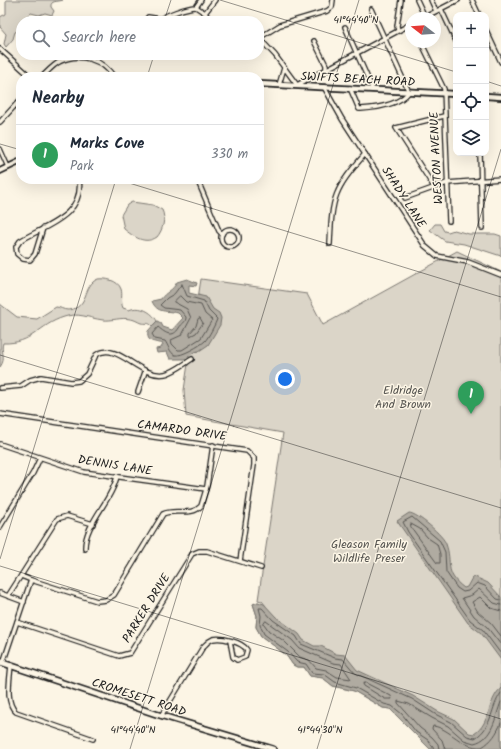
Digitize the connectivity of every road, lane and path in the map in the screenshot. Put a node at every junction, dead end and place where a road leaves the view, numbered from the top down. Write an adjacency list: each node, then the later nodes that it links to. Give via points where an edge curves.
1 (201, 0): 9 (street)
2 (215, 0): 15 (street)
3 (401, 0): 20 (street)
4 (416, 0): 13 (street)
5 (431, 0): 12 (street)
6 (472, 0): 14 (street)
7 (455, 1): 11 (street)
8 (333, 2): 21 (street, via 327,11 280,26)
9 (196, 7): 15 (street); 16 (street)
10 (371, 9): 24 (street)
11 (440, 9): 12 (street); 22 (street)
12 (436, 11)
13 (422, 12)
14 (478, 12)
15 (205, 13): 17 (street)
16 (169, 16)
17 (207, 16)
18 (345, 27): 30 (street)
19 (405, 27): 20 (street)
20 (398, 30): 24 (street)
21 (264, 35)
22 (453, 35)
23 (489, 35): 29 (street)
24 (384, 38): 30 (street); 45 (street)
25 (314, 41): 35 (street, via 326,65)
26 (264, 43): 34 (street)
27 (424, 48): 46 (street, WESTON AVENUE, via 443,85)
28 (0, 49): 36 (street)
29 (499, 53): 33 (street)
30 (356, 54): 35 (street); 44 (street)
31 (64, 60): 37 (street)
32 (93, 60): 38 (street)
33 (501, 62)
34 (284, 68): 40 (street); 41 (street)
35 (326, 71): 41 (street)
36 (25, 72)
37 (47, 72)
38 (110, 72)
39 (264, 84): 40 (street, SWIFTS BEACH ROAD)
40 (279, 85): 41 (street, SWIFTS BEACH ROAD)
41 (297, 85): 42 (street, SWIFTS BEACH ROAD)
42 (324, 87): 43 (street, SWIFTS BEACH ROAD); 54 (street, SHADY LANE)
43 (350, 88): 44 (street, SWIFTS BEACH ROAD); 45 (street, via 359,109 373,108 404,99)
44 (373, 90): 45 (street, SWIFTS BEACH ROAD)
45 (409, 92): 46 (street, SWIFTS BEACH ROAD)
46 (444, 94): 47 (street, SWIFTS BEACH ROAD); 51 (street, WESTON AVENUE)
47 (453, 94)
48 (489, 96): 49 (street)
49 (501, 97)
50 (16, 104): 52 (street)
51 (444, 116): 61 (street, WESTON AVENUE); 64 (street, via 396,128)
52 (0, 122)
53 (0, 149): 57 (street)
54 (365, 154): 70 (street, via 336,193 331,214); 71 (street, SHADY LANE, via 430,252 447,259 468,262)
55 (480, 156): 60 (street)
56 (16, 163): 57 (street)
57 (8, 167): 58 (street)
58 (0, 171)
59 (501, 179): 60 (street)
60 (481, 180): 61 (street); 68 (street)
61 (447, 183): 64 (street); 66 (street, WESTON AVENUE)
62 (79, 184): 67 (street, via 78,196 73,208 62,218)
63 (199, 184): 69 (street)
64 (434, 187): 65 (street)
65 (404, 198)
66 (449, 221)
67 (43, 228): 67 (street, via 20,241 16,247 17,254 23,259 30,260 35,254)
68 (482, 228)
69 (222, 234): 69 (street, via 222,241 227,246 234,246 238,241 238,234 234,230 227,230)
70 (330, 244)
71 (501, 275)
72 (192, 359): 73 (street, via 165,374)
73 (145, 372): 74 (street, via 121,356 107,351 96,355 87,374 79,381 41,377 21,386); 75 (street)
74 (0, 388)
75 (138, 392)
76 (0, 414): 78 (street, CAMARDO DRIVE)
77 (0, 444): 79 (street, DENNIS LANE)
78 (213, 445): 81 (street); 85 (street, CAMARDO DRIVE, via 247,451 255,461)
79 (40, 458): 80 (street, DENNIS LANE, via 84,472); 83 (street)
80 (117, 476): 81 (street, DENNIS LANE); 82 (street, via 114,488)
81 (206, 489): 88 (street, via 200,508 192,512 163,514 114,595 106,600 91,600)
82 (93, 524): 84 (street, via 86,538); 87 (street, via 68,516 57,519)
83 (0, 527)
84 (85, 549)
85 (240, 561): 86 (street, PARKER DRIVE); 92 (street, PARKER DRIVE, via 207,551 192,554 127,655 108,653)
86 (260, 568)
87 (20, 576): 88 (street); 90 (street)
88 (31, 580): 91 (street)
89 (0, 593): 90 (street)
90 (8, 596): 91 (street)
91 (24, 602): 92 (street)
92 (17, 622): 94 (street)
93 (230, 641): 93 (street, via 245,647 247,652 243,659 237,660 233,657); 96 (street, via 217,639 206,644)
94 (2, 662): 95 (street, CROMESETT ROAD)
95 (11, 665): 96 (street, CROMESETT ROAD); 97 (street, via 12,709)
96 (161, 716): 98 (street, CROMESETT ROAD)
97 (93, 739)
98 (272, 749)

